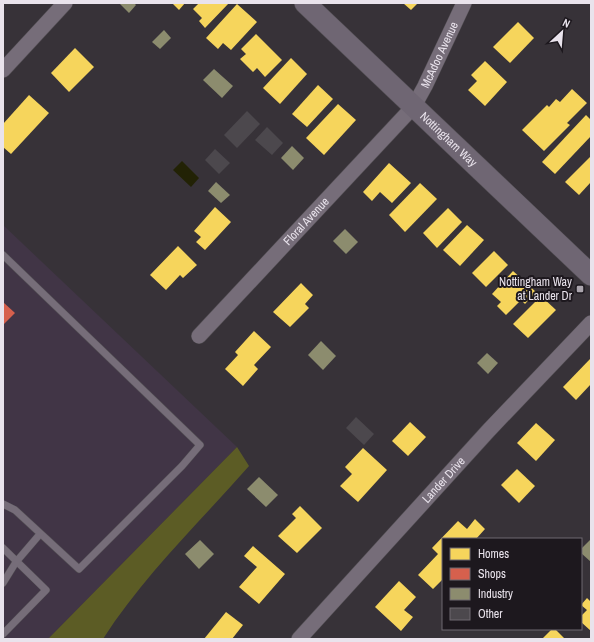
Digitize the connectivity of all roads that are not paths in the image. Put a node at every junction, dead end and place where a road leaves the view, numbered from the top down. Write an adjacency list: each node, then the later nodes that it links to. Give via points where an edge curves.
1 (65, 3): 4 (street)
2 (305, 3): 5 (street, Nottingham Way)
3 (464, 3): 5 (street, McAdoo Avenue)
4 (3, 70)
5 (414, 106): 7 (street, Nottingham Way); 9 (street, Floral Avenue)
6 (3, 255): 11 (lane, via 200,445 79,569)
7 (591, 275)
8 (591, 323): 16 (street, Lander Drive, via 489,430)
9 (199, 336)
10 (3, 504): 11 (lane, via 15,510)
11 (40, 534): 13 (lane)
12 (3, 548): 13 (lane)
13 (16, 562): 14 (lane); 15 (lane, via 46,590)
14 (3, 583)
15 (3, 634)
16 (299, 639)

